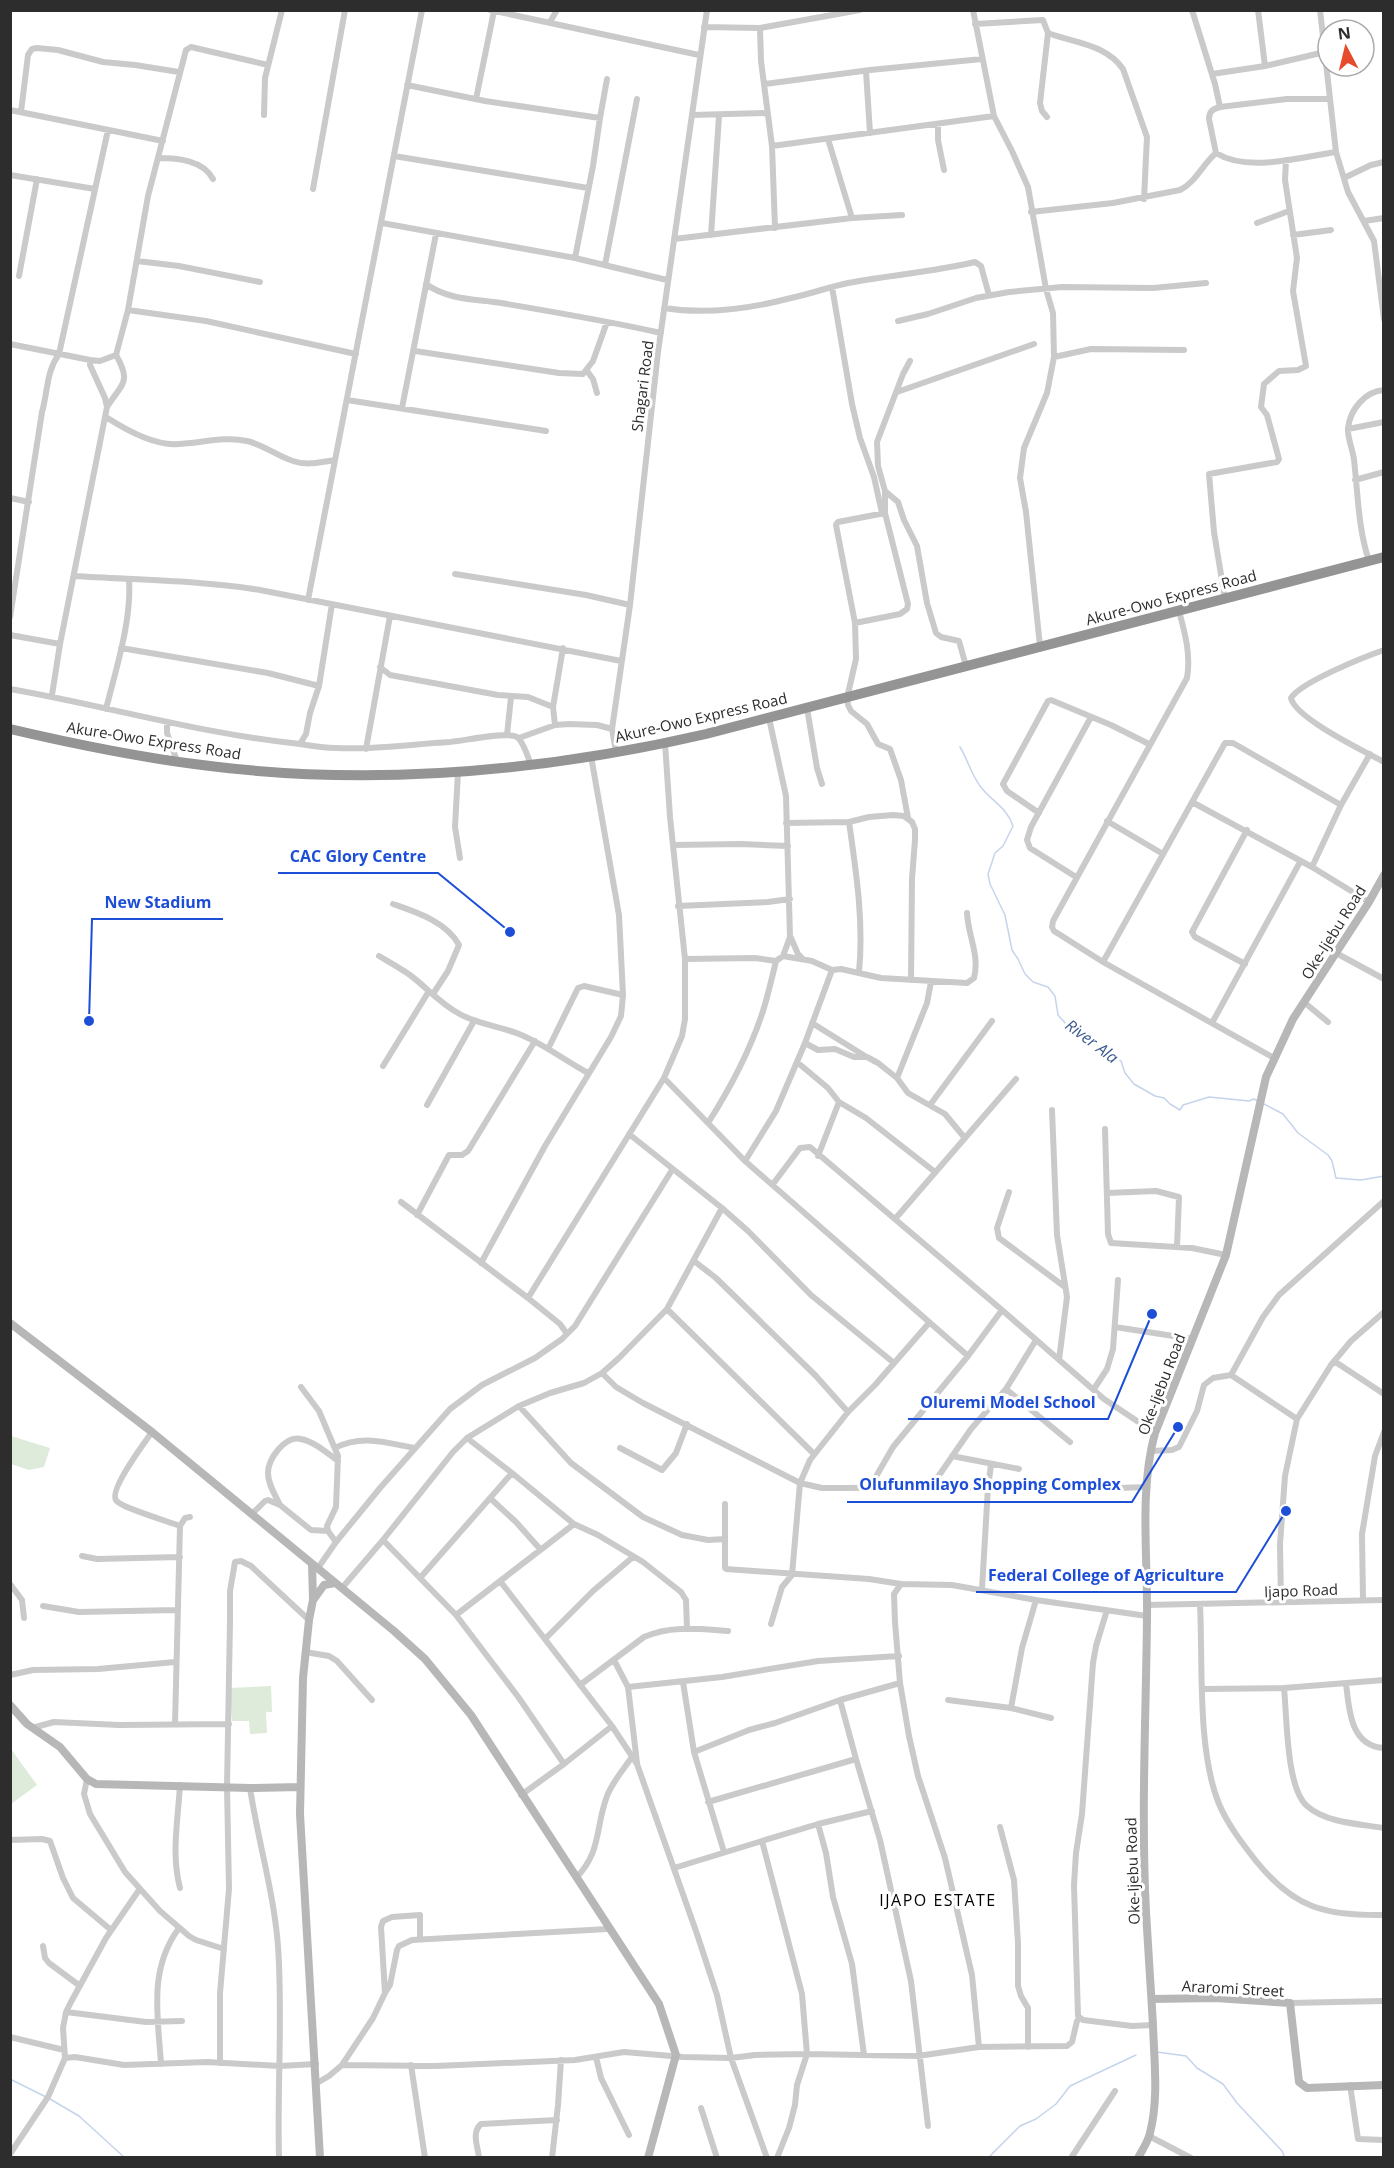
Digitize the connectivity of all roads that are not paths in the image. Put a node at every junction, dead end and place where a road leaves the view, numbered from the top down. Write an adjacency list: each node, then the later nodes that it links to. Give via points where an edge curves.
1 (282, 10): 21 (street)
2 (345, 10): 62 (street)
3 (422, 10): 29 (street)
4 (557, 10): 13 (street)
5 (707, 10): 15 (street, Shagari Road)
6 (860, 10): 16 (street)
7 (973, 10): 14 (street)
8 (1192, 10): 25 (street)
9 (1258, 10): 22 (street)
10 (492, 11): 13 (street); 30 (street)
11 (1042, 11): 12 (street)
12 (1043, 20): 14 (street); 17 (street)
13 (550, 22): 19 (street)
14 (975, 24): 20 (street)
15 (704, 27): 16 (street); 19 (street, Shagari Road)
16 (760, 28): 28 (street)
17 (1048, 33): 41 (street, via 1040,103); 63 (street, via 1091,46 1124,69 1147,137)
18 (1316, 54): 22 (street)
19 (699, 55): 38 (street, Shagari Road)
20 (982, 58): 23 (street); 40 (street)
21 (268, 65): 24 (street, via 191,47 186,50); 37 (street)
22 (1265, 66): 25 (street)
23 (866, 71): 28 (street); 45 (street)
24 (179, 72): 35 (street, via 32,49); 47 (street)
25 (1212, 74): 33 (street)
26 (607, 78): 42 (street)
27 (1328, 78): 32 (street)
28 (765, 84): 36 (street)
29 (407, 85): 30 (street); 51 (street)
30 (476, 99): 42 (street)
31 (637, 99): 80 (street)
32 (1330, 99): 33 (street); 49 (street)
33 (1220, 106): 50 (street, via 1209,113)
34 (10, 110): 35 (street)
35 (21, 112): 44 (street)
36 (767, 113): 39 (street); 48 (street)
37 (264, 115)
38 (692, 116): 39 (street); 77 (street, Shagari Road)
39 (719, 116): 75 (street)
40 (994, 116): 43 (street); 65 (street, via 1028,187)
41 (1047, 117)
42 (600, 118): 60 (street)
43 (938, 124): 45 (street); 55 (street)
44 (108, 130): 47 (street); 61 (street)
45 (870, 133): 46 (street)
46 (828, 139): 48 (street); 67 (street)
47 (163, 141): 52 (street)
48 (772, 146): 72 (street)
49 (1336, 152): 53 (street); 57 (street)
50 (1216, 153): 53 (street, via 1237,162); 63 (street, via 1188,186)
51 (394, 156): 60 (street); 70 (street)
52 (158, 158): 59 (street, via 195,163); 79 (street)
53 (1286, 160): 64 (street)
54 (1383, 162): 57 (street)
55 (944, 170)
56 (10, 175): 58 (street)
57 (1344, 178): 69 (street)
58 (38, 179): 61 (street); 81 (street)
59 (213, 179)
60 (588, 188): 78 (street)
61 (95, 189): 101 (street)
62 (313, 189)
63 (1144, 199): 65 (street)
64 (1289, 211): 71 (street); 76 (street)
65 (1031, 212): 87 (street)
66 (902, 215): 67 (street)
67 (852, 218): 72 (street)
68 (1383, 218): 69 (street)
69 (1364, 221): 93 (street, via 1374,241)
70 (382, 223): 74 (street); 102 (street)
71 (1257, 223)
72 (775, 228): 75 (street)
73 (1331, 230): 76 (street)
74 (436, 234): 78 (street); 85 (street)
75 (711, 235): 77 (street)
76 (1293, 235): 132 (street, via 1297,258 1293,291 1306,366 1276,372 1264,384 1262,407 1279,459 1211,473 1208,477)
77 (674, 239): 82 (street, Shagari Road)
78 (575, 258): 80 (street)
79 (136, 261): 83 (street); 92 (street)
80 (606, 265): 82 (street)
81 (19, 276)
82 (667, 280): 91 (street, Shagari Road)
83 (260, 282)
84 (1206, 283): 87 (street, via 1153,288)
85 (426, 284): 88 (street); 90 (street)
86 (832, 287): 89 (street, via 975,262 981,266); 91 (street, via 730,310); 124 (street, via 852,404)
87 (1046, 289): 89 (street); 104 (street, via 1053,313)
88 (437, 292): 90 (street); 95 (street)
89 (988, 295): 94 (street)
90 (423, 297): 100 (street)
91 (664, 308): 96 (street, Shagari Road)
92 (128, 310): 102 (street, via 207,321); 103 (street)
93 (1383, 319)
94 (898, 321)
95 (608, 322): 96 (street); 107 (street)
96 (661, 333): 135 (street, Shagari Road)
97 (10, 344): 101 (street)
98 (1034, 344): 109 (street)
99 (1184, 350): 104 (street, via 1091,349)
100 (415, 351): 107 (street, via 559,373); 113 (street)
101 (59, 354): 105 (street); 123 (street, via 47,378)
102 (356, 354): 111 (street)
103 (116, 355): 105 (street); 112 (street, via 125,377)
104 (1054, 357): 142 (street, via 1047,393 1024,448 1020,478)
105 (90, 360): 112 (street)
106 (910, 361): 109 (street)
107 (587, 371): 110 (street)
108 (1383, 390): 116 (street, via 1362,398)
109 (897, 392): 121 (street, via 876,447)
110 (597, 393)
111 (347, 400): 113 (street); 118 (street)
112 (107, 407): 114 (street)
113 (402, 408): 117 (street)
114 (106, 417): 118 (street, via 165,443 245,441 292,461); 130 (street)
115 (1383, 422): 116 (street)
116 (1348, 429): 120 (street)
117 (546, 431)
118 (335, 460): 133 (street)
119 (1383, 472): 120 (street)
120 (1355, 480): 128 (street)
121 (885, 491): 124 (street); 147 (street, via 898,502 917,546 936,633 959,641)
122 (10, 498): 123 (street)
123 (29, 502): 126 (street)
124 (883, 513): 139 (street, via 836,525); 139 (street, via 907,609 900,614)
125 (10, 554): 126 (street)
126 (19, 555): 138 (street)
127 (1383, 557): 128 (highway, Akure-Owo Express Road)
128 (1369, 561): 132 (highway, Akure-Owo Express Road)
129 (455, 574): 135 (street)
130 (74, 576): 131 (street); 141 (street)
131 (129, 579): 133 (street, via 223,584); 143 (street)
132 (1225, 599): 136 (highway, Akure-Owo Express Road)
133 (308, 600): 134 (street)
134 (332, 604): 137 (street); 151 (street)
135 (630, 605): 146 (street, Shagari Road)
136 (1179, 611): 142 (highway, Akure-Owo Express Road); 169 (street, via 1188,652 1187,678)
137 (390, 616): 144 (street); 148 (street)
138 (10, 617)
139 (855, 623): 155 (street, via 856,659)
140 (10, 635): 141 (street)
141 (60, 644): 153 (street)
142 (1040, 646): 147 (highway, Akure-Owo Express Road)
143 (121, 648): 151 (street, via 268,673); 158 (street)
144 (563, 648): 146 (street); 156 (street)
145 (1383, 650): 172 (street, via 1334,671 1298,690 1291,698 1301,714)
146 (621, 661): 164 (street, Shagari Road)
147 (966, 666): 155 (highway, Akure-Owo Express Road)
148 (380, 667): 149 (street); 150 (street)
149 (390, 675): 150 (street); 154 (street)
150 (377, 684): 170 (street)
151 (319, 686): 168 (street)
152 (10, 689): 153 (street)
153 (52, 695): 158 (street)
154 (511, 697): 156 (street, via 528,697); 165 (street)
155 (847, 698): 157 (highway, Akure-Owo Express Road); 182 (street, via 851,711 867,724 878,744 890,749)
156 (553, 707): 162 (street)
157 (807, 708): 160 (highway, Akure-Owo Express Road); 178 (street)
158 (106, 709): 161 (street)
159 (1091, 717): 169 (street); 181 (street); 181 (street, via 1049,700 1035,723 1003,786)
160 (769, 718): 167 (highway, Akure-Owo Express Road); 185 (street, via 785,786)
161 (167, 722): 168 (street); 174 (street)
162 (555, 725): 164 (street, via 579,723); 166 (street)
163 (10, 729): 174 (highway, Akure-Owo Express Road)
164 (612, 729): 171 (street, Shagari Road)
165 (507, 735): 166 (street); 170 (street)
166 (519, 738): 176 (street)
167 (665, 743): 171 (highway, Akure-Owo Express Road); 187 (street)
168 (300, 744): 170 (street)
169 (1149, 744): 183 (street)
170 (366, 749)
171 (616, 752): 173 (highway, Akure-Owo Express Road)
172 (1370, 754): 175 (street); 180 (street)
173 (591, 756): 176 (highway, Akure-Owo Express Road); 215 (street, via 619,915)
174 (177, 762): 177 (highway, Akure-Owo Express Road, via 342,775)
175 (1383, 762)
176 (532, 766): 177 (highway, Akure-Owo Express Road)
177 (458, 771): 190 (street, via 455,827)
178 (822, 784)
179 (1192, 802): 180 (street, via 1222,745 1228,742); 186 (street); 189 (street)
180 (1341, 805): 192 (street)
181 (1039, 813): 194 (street, via 1028,845)
182 (908, 818): 184 (street, via 893,815); 212 (street, via 915,829)
183 (1107, 821): 189 (street); 194 (street)
184 (849, 822): 185 (street); 210 (street, via 860,917)
185 (786, 823): 188 (street)
186 (1247, 830): 191 (street); 208 (street, via 1192,932)
187 (673, 845): 188 (street); 198 (street)
188 (788, 846): 195 (street)
189 (1163, 854): 207 (street)
190 (460, 858)
191 (1300, 862): 192 (street); 208 (street)
192 (1312, 867): 196 (street)
193 (1383, 875): 196 (main road, Oke-Ijebu Road)
194 (1076, 877): 207 (street, via 1052,927)
195 (790, 899): 198 (street); 200 (street)
196 (1369, 902): 201 (main road, Oke-Ijebu Road)
197 (393, 904): 214 (street, via 438,924 459,945 448,971)
198 (678, 906): 204 (street)
199 (967, 913): 213 (street, via 976,951 974,978 967,984)
200 (790, 937): 203 (street); 205 (street)
201 (1336, 953): 211 (street); 216 (main road, Oke-Ijebu Road)
202 (379, 956): 214 (street)
203 (783, 956): 205 (street); 206 (street)
204 (685, 958): 206 (street); 230 (street, via 683,1028)
205 (804, 960): 209 (street)
206 (776, 961): 237 (street, via 750,1046)
207 (1103, 962): 221 (street)
208 (1245, 964): 221 (street)
209 (832, 970): 210 (street); 220 (street)
210 (859, 972): 212 (street)
211 (1383, 979)
212 (911, 980): 213 (street)
213 (931, 982): 231 (street, via 927,1003)
214 (431, 993): 217 (street); 228 (street)
215 (623, 995): 224 (street, via 578,987); 229 (street, via 618,1026)
216 (1305, 1003): 219 (street); 226 (main road, Oke-Ijebu Road)
217 (474, 1021): 222 (street); 234 (street)
218 (992, 1021): 235 (street)
219 (1328, 1022)
220 (812, 1023): 223 (street); 225 (street)
221 (1212, 1023): 226 (street)
222 (536, 1041): 224 (street); 251 (street, via 468,1151 449,1155)
223 (805, 1043): 225 (street, via 818,1050 835,1049 854,1058); 227 (street)
224 (549, 1047): 229 (street)
225 (865, 1056): 231 (street)
226 (1274, 1058): 254 (main road, Oke-Ijebu Road, via 1259,1102)
227 (797, 1062): 233 (street); 242 (street, via 771,1121)
228 (383, 1066)
229 (588, 1073): 256 (street)
230 (664, 1078): 237 (street); 239 (street)
231 (897, 1078): 235 (street, via 908,1093)
232 (1016, 1079): 240 (street)
233 (839, 1102): 241 (street); 244 (street)
234 (427, 1105)
235 (930, 1105): 240 (street, via 945,1114)
236 (1053, 1110): 258 (street, via 1057,1235)
237 (708, 1123): 242 (street)
238 (1105, 1129): 247 (street)
239 (629, 1134): 243 (street); 259 (street)
240 (964, 1137): 244 (street)
241 (818, 1156): 245 (street, via 810,1147 800,1148); 252 (street)
242 (745, 1161): 245 (street)
243 (672, 1170): 250 (street); 266 (street)
244 (935, 1172): 252 (street)
245 (773, 1184): 264 (street)
246 (1009, 1192): 258 (street, via 997,1228 999,1238)
247 (1107, 1193): 253 (street, via 1107,1234 1111,1243); 253 (street, via 1156,1191 1179,1197)
248 (1383, 1201): 274 (street, via 1279,1295)
249 (401, 1202): 251 (street)
250 (723, 1208): 255 (street); 272 (street, via 811,1295)
251 (417, 1215): 256 (street)
252 (895, 1218): 261 (street)
253 (1177, 1246): 254 (street)
254 (1226, 1255): 267 (main road, Oke-Ijebu Road)
255 (694, 1261): 260 (street); 280 (street, via 716,1278)
256 (481, 1263): 259 (street)
257 (1118, 1280): 265 (street)
258 (1065, 1287): 270 (street, via 1067,1306)
259 (528, 1298): 266 (street)
260 (667, 1309): 273 (street); 292 (street)
261 (1002, 1310): 268 (street); 269 (street)
262 (1383, 1312): 271 (street)
263 (10, 1323): 283 (main road)
264 (929, 1323): 269 (street); 272 (street)
265 (1115, 1327): 267 (street); 277 (street, via 1110,1360)
266 (567, 1334): 289 (street, via 535,1358 466,1395)
267 (1193, 1339): 285 (main road, Oke-Ijebu Road)
268 (1036, 1340): 270 (street); 276 (street)
269 (968, 1356): 299 (street, via 893,1447)
270 (1059, 1360): 277 (street)
271 (1334, 1361): 278 (street); 281 (street)
272 (894, 1363): 280 (street)
273 (602, 1373): 279 (street); 282 (street, via 626,1393)
274 (1231, 1375): 281 (street); 291 (street, via 1213,1378 1204,1385 1197,1411 1179,1446)
275 (301, 1387): 288 (street, via 319,1411)
276 (1006, 1389): 287 (street); 293 (street)
277 (1094, 1389): 285 (street)
278 (1383, 1394)
279 (519, 1406): 286 (street); 312 (street, via 571,1463 643,1517 682,1535)
280 (849, 1412): 292 (street)
281 (1297, 1419): 331 (street, via 1285,1476)
282 (687, 1424): 290 (street, via 676,1453 662,1470); 298 (street)
283 (152, 1432): 307 (main road); 310 (street, via 122,1478 115,1500)
284 (1383, 1432): 329 (street, via 1362,1534)
285 (1155, 1433): 291 (main road, Oke-Ijebu Road)
286 (467, 1438): 297 (street); 313 (street)
287 (1070, 1442)
288 (335, 1448): 289 (street, via 365,1439); 294 (street)
289 (414, 1448): 314 (street)
290 (620, 1448)
291 (1151, 1451): 302 (main road, Oke-Ijebu Road)
292 (813, 1454): 298 (street)
293 (952, 1456): 295 (street); 300 (street)
294 (338, 1461): 306 (street, via 303,1439 287,1441 271,1461 268,1472); 311 (street, via 336,1507 328,1521)
295 (991, 1465): 296 (street); 301 (street)
296 (1019, 1469)
297 (512, 1473): 304 (street); 309 (street)
298 (800, 1482): 299 (street, via 822,1488); 320 (street)
299 (870, 1487): 300 (street)
300 (931, 1487): 301 (street)
301 (988, 1487): 326 (street)
302 (1147, 1487): 303 (street); 332 (main road, Oke-Ijebu Road)
303 (1090, 1489)
304 (490, 1498): 315 (street); 321 (street)
305 (725, 1504): 312 (street)
306 (280, 1505): 307 (street, via 265,1501); 311 (street, via 305,1527)
307 (252, 1514): 319 (main road)
308 (190, 1517): 310 (street)
309 (574, 1524): 315 (street); 318 (street)
310 (180, 1526): 317 (street)
311 (328, 1531): 314 (street)
312 (725, 1539): 320 (street, via 725,1569)
313 (383, 1540): 321 (street); 325 (street)
314 (336, 1542): 319 (street)
315 (540, 1549): 322 (street)
316 (82, 1556): 317 (street)
317 (180, 1557): 335 (street)
318 (633, 1557): 342 (street, via 684,1596); 344 (street)
319 (315, 1566): 325 (main road); 327 (main road)
320 (792, 1575): 324 (street); 341 (street, via 780,1593)
321 (420, 1578): 337 (street)
322 (500, 1581): 337 (street); 344 (street)
323 (10, 1584): 339 (street, via 22,1600)
324 (901, 1584): 326 (street); 346 (street, via 894,1598)
325 (339, 1586): 327 (main road, via 324,1585); 379 (main road, via 411,1645 435,1670 471,1715)
326 (982, 1589): 328 (street)
327 (313, 1600): 340 (main road)
328 (1036, 1600): 336 (street); 362 (street)
329 (1363, 1600): 330 (street, Ijapo Road); 331 (street, Ijapo Road)
330 (1383, 1600)
331 (1281, 1602): 333 (street, Ijapo Road)
332 (1147, 1605): 333 (street, Ijapo Road); 338 (main road, Oke-Ijebu Road)
333 (1200, 1605): 357 (street)
334 (43, 1606): 335 (street, via 79,1612)
335 (177, 1610): 348 (street)
336 (1107, 1610): 338 (street); 405 (street, via 1093,1663 1076,1853)
337 (456, 1615): 372 (street)
338 (1147, 1616): 401 (main road, Oke-Ijebu Road, via 1143,1791)
339 (24, 1618)
340 (309, 1620): 345 (main road); 365 (street, via 250,1566 235,1562 230,1591)
341 (771, 1624)
342 (687, 1629): 343 (street); 347 (street, via 653,1633)
343 (728, 1631)
344 (545, 1639): 354 (street)
345 (305, 1653): 358 (street, via 329,1656); 377 (main road)
346 (899, 1656): 351 (street, via 818,1661); 352 (street)
347 (614, 1659): 354 (street); 355 (street)
348 (176, 1662): 349 (street, via 33,1670); 364 (street)
349 (10, 1675)
350 (1383, 1680): 353 (street)
351 (683, 1682): 355 (street); 369 (street)
352 (900, 1683): 359 (street); 411 (street, via 916,1766 945,1858 972,1976)
353 (1346, 1683): 356 (street); 368 (street, via 1359,1737)
354 (580, 1685): 366 (street)
355 (628, 1687): 373 (street)
356 (1284, 1688): 357 (street); 384 (street, via 1291,1766 1299,1795 1307,1806 1320,1813)
357 (1203, 1689): 392 (street, via 1213,1787 1228,1823 1253,1857 1292,1896 1311,1906 1334,1913)
358 (372, 1700)
359 (840, 1700): 369 (street); 371 (street)
360 (948, 1700): 362 (street)
361 (10, 1705): 367 (main road)
362 (1011, 1708): 363 (street)
363 (1051, 1718)
364 (175, 1724): 365 (street); 367 (street, via 54,1722)
365 (229, 1724): 376 (street)
366 (612, 1726): 370 (street); 372 (street)
367 (32, 1728): 374 (main road, via 60,1747)
368 (1383, 1748)
369 (694, 1752): 380 (street)
370 (632, 1757): 373 (street); 389 (street, via 612,1783 595,1849)
371 (856, 1759): 380 (street); 381 (street)
372 (564, 1764): 379 (street)
373 (637, 1764): 388 (street)
374 (87, 1779): 375 (main road, via 101,1785); 391 (street, via 84,1794 90,1814)
375 (180, 1785): 376 (main road); 390 (street, via 175,1860)
376 (227, 1787): 378 (main road); 398 (street, via 229,1889)
377 (300, 1787): 378 (main road); 423 (main road)
378 (250, 1788): 426 (street, via 278,1944)
379 (521, 1795): 389 (main road)
380 (708, 1802): 387 (street)
381 (872, 1811): 382 (street); 416 (street, via 911,1981)
382 (818, 1824): 386 (street); 415 (street, via 852,1964)
383 (1000, 1827): 410 (street, via 1014,1880 1018,1986 1028,2008)
384 (1383, 1828)
385 (10, 1840): 395 (street, via 50,1841 73,1898)
386 (762, 1841): 387 (street); 413 (street, via 802,1994)
387 (724, 1852): 388 (street)
388 (674, 1868): 419 (street, via 717,1995)
389 (576, 1878): 394 (main road)
390 (180, 1888)
391 (139, 1890): 393 (street); 395 (street)
392 (1383, 1915)
393 (179, 1928): 398 (street, via 196,1940); 407 (street, via 165,1951 161,1967 157,1994)
394 (608, 1929): 396 (street); 414 (main road, via 659,2004)
395 (111, 1930): 399 (street)
396 (420, 1939): 400 (street, via 397,1950); 400 (street, via 420,1915 392,1917 383,1922)
397 (43, 1946): 399 (street, via 49,1963)
398 (224, 1949): 421 (street)
399 (80, 1986): 404 (street)
400 (385, 1993): 424 (street)
401 (1152, 1999): 403 (main road, Araromi Street); 408 (main road, Oke-Ijebu Road)
402 (1383, 2001): 403 (street)
403 (1290, 2002): 428 (main road, Araromi Street, via 1299,2082 1307,2088)
404 (66, 2012): 407 (street); 412 (street)
405 (1079, 2019): 408 (street, via 1128,2026); 410 (street, via 1070,2045)
406 (182, 2020): 407 (street)
407 (159, 2022): 422 (street)
408 (1153, 2025): 435 (main road, Oke-Ijebu Road, via 1155,2098)
409 (10, 2037): 412 (street)
410 (1028, 2047): 411 (street)
411 (979, 2048): 416 (street)
412 (64, 2050): 418 (street)
413 (807, 2054): 415 (street); 419 (street); 446 (street, via 789,2128)
414 (676, 2055): 417 (street, via 624,2052); 419 (street); 443 (main road)
415 (864, 2055): 416 (street)
416 (918, 2056): 433 (street)
417 (596, 2057): 420 (street); 434 (street, via 601,2078)
418 (65, 2058): 422 (street, via 124,2065); 437 (street, via 46,2099)
419 (730, 2058): 445 (street)
420 (561, 2060): 425 (street); 432 (street)
421 (220, 2063): 422 (street); 426 (street)
422 (161, 2064)
423 (316, 2064): 426 (street); 427 (main road)
424 (342, 2065): 425 (street); 427 (street)
425 (411, 2065): 440 (street)
426 (280, 2066): 438 (street)
427 (317, 2084): 439 (main road)
428 (1350, 2085): 429 (main road, Araromi Street); 436 (street, via 1358,2139)
429 (1383, 2085)
430 (1115, 2091): 447 (street)
431 (700, 2108): 444 (street)
432 (557, 2120): 441 (street, via 481,2124 476,2132); 442 (street)
433 (928, 2126)
434 (629, 2135)
435 (1149, 2136): 448 (main road, Oke-Ijebu Road); 449 (street)
436 (1383, 2140)
437 (10, 2154)
438 (279, 2157)
439 (320, 2157)
440 (425, 2157)
441 (479, 2157)
442 (552, 2157)
443 (648, 2157)
444 (717, 2157)
445 (767, 2157)
446 (777, 2157)
447 (1071, 2157)
448 (1138, 2157)
449 (1191, 2157)

